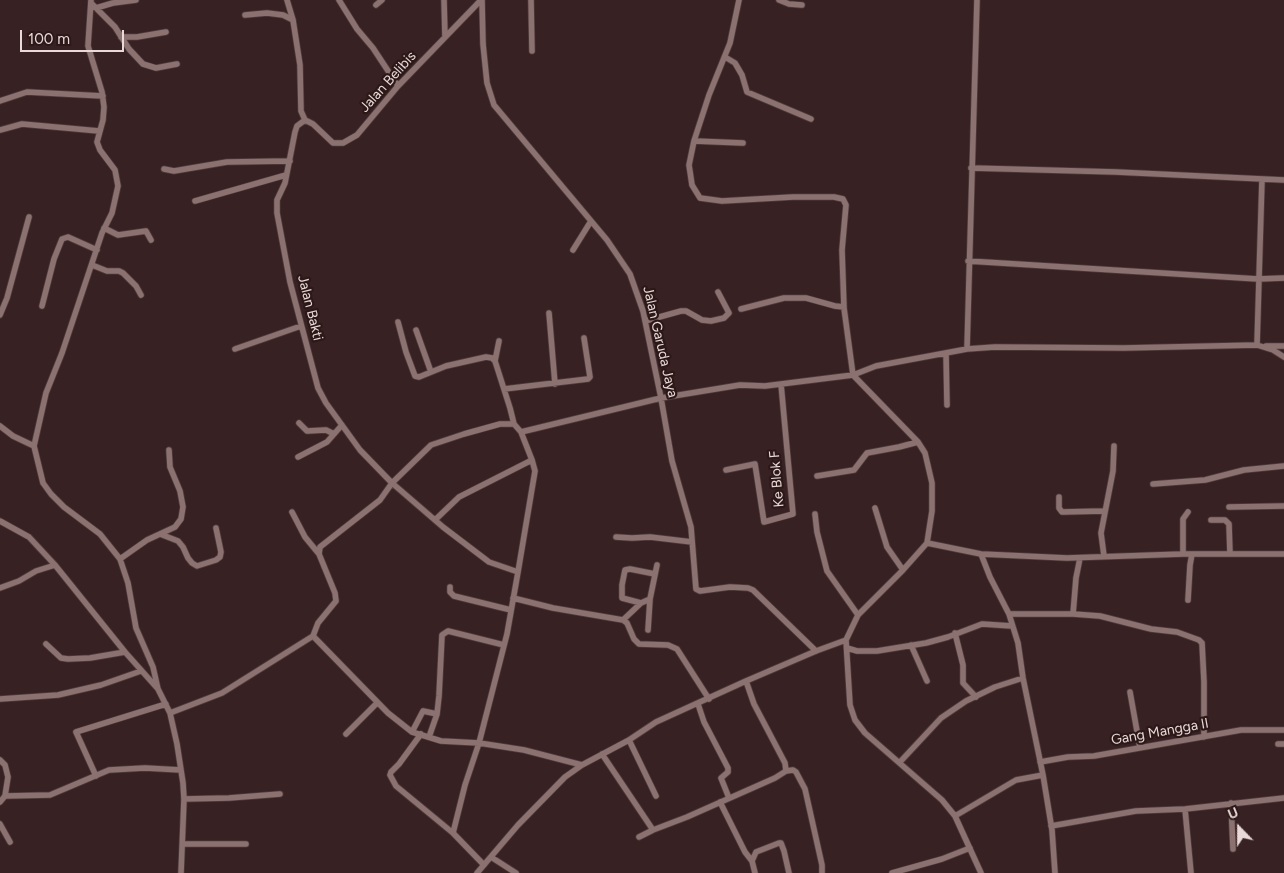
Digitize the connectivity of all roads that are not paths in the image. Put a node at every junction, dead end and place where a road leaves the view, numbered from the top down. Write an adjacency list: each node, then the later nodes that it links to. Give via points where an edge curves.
1 (136, 0): 14 (street)
2 (287, 0): 16 (street)
3 (339, 0): 23 (street, via 356,30 373,48)
4 (382, 0): 12 (street)
5 (444, 0): 19 (street)
6 (481, 0): 19 (street, Jalan Belibis); 40 (street, Jalan Garuda Jaya, via 486,83 494,105)
7 (532, 0): 20 (street)
8 (739, 0): 21 (street)
9 (778, 0): 13 (street)
10 (977, 0): 33 (street)
11 (91, 2): 14 (street); 24 (street, via 88,46)
12 (376, 5)
13 (802, 5)
14 (96, 8): 18 (street)
15 (245, 15): 16 (street, via 267,13)
16 (293, 20): 27 (street)
17 (166, 32): 18 (street)
18 (121, 37): 22 (street, via 143,64 156,68)
19 (445, 38): 23 (street, Jalan Belibis)
20 (532, 51)
21 (725, 57): 26 (street, via 735,63 747,92); 30 (street)
22 (176, 64)
23 (398, 86): 27 (street, Jalan Belibis, via 357,135 343,143 333,143)
24 (103, 96): 25 (street, via 27,92); 29 (street)
25 (0, 101)
26 (811, 119)
27 (304, 120): 32 (street, Jalan Bakti, via 296,126)
28 (0, 130): 29 (street, via 22,124)
29 (100, 131): 41 (street, via 97,142 114,170 118,186 112,213)
30 (694, 141): 31 (street); 52 (street, via 689,165 692,185 700,198 722,201 793,197 843,199 846,205 842,250)
31 (743, 143)
32 (290, 161): 34 (street, via 227,162 174,171); 35 (street, Jalan Bakti)
33 (971, 168): 36 (street); 45 (street)
34 (164, 169)
35 (286, 175): 38 (street); 58 (street, Jalan Bakti, via 277,200 277,213)
36 (1262, 179): 37 (street); 48 (street)
37 (1284, 180)
38 (194, 201)
39 (29, 217): 55 (street)
40 (591, 221): 44 (street); 56 (street, Jalan Garuda Jaya, via 630,274)
41 (104, 228): 42 (street, via 118,235 146,231); 43 (street)
42 (151, 240)
43 (96, 250): 46 (street); 51 (street, via 68,237 62,239)
44 (573, 250)
45 (968, 261): 48 (street); 65 (street)
46 (92, 265): 50 (street, via 123,273); 83 (street, via 46,393)
47 (1284, 278): 48 (street)
48 (1258, 279): 62 (street)
49 (718, 292): 56 (street, via 729,313 724,318 702,320 681,311)
50 (141, 295)
51 (42, 306)
52 (844, 307): 53 (street, via 806,298 784,298); 70 (street)
53 (741, 309)
54 (549, 313): 71 (street)
55 (0, 315)
56 (645, 321): 74 (street, Jalan Garuda Jaya)
57 (398, 322): 69 (street, via 412,372 419,376)
58 (301, 326): 64 (street); 78 (street, Jalan Bakti, via 318,388)
59 (416, 330): 69 (street)
60 (584, 338): 71 (street, via 590,377 585,381)
61 (499, 341): 68 (street)
62 (1260, 346): 63 (street); 65 (street); 67 (street)
63 (1284, 346)
64 (235, 349)
65 (967, 349): 66 (street)
66 (946, 353): 70 (street, via 876,366); 75 (street)
67 (1284, 356)
68 (495, 361): 69 (street, via 486,357); 73 (street)
69 (431, 372)
70 (853, 375): 72 (street); 82 (street)
71 (555, 384): 73 (street)
72 (781, 384): 74 (street, via 740,386); 89 (street, Ke Blok F, via 792,514 764,522 754,464)
73 (504, 389): 77 (street)
74 (661, 398): 80 (street); 107 (street, Jalan Garuda Jaya, via 672,462 688,513)
75 (947, 406)
76 (298, 423): 81 (street, via 307,431 326,430)
77 (514, 424): 80 (street); 91 (street, via 500,424 431,445)
78 (342, 425): 81 (street); 91 (street, Jalan Bakti, via 360,450)
79 (0, 426): 83 (street)
80 (521, 432): 87 (street)
81 (334, 434): 86 (street, via 327,442)
82 (918, 442): 90 (street, via 866,454 854,470); 108 (street, via 925,453 932,483 932,511)
83 (34, 446): 117 (street, via 43,483 51,494 100,534)
84 (1114, 446): 97 (street)
85 (169, 450): 105 (street, via 170,467 183,507 181,519 175,527)
86 (298, 457)
87 (532, 460): 102 (street, via 459,497); 121 (street, via 535,471)
88 (1284, 466): 92 (street, via 1244,470 1205,480)
89 (726, 470)
90 (817, 476)
91 (392, 483): 102 (street, Jalan Bakti); 109 (street, via 380,500 320,547)
92 (1153, 484)
93 (1059, 497): 97 (street, via 1062,512)
94 (1284, 506): 95 (street)
95 (1229, 507)
96 (875, 508): 120 (street, via 886,547)
97 (1104, 511): 115 (street, via 1101,533)
98 (292, 512): 109 (street, via 305,537)
99 (1188, 512): 111 (street, via 1183,519)
100 (815, 514): 132 (street, via 827,570)
101 (0, 520): 119 (street, via 28,537)
102 (435, 520): 121 (street, Jalan Bakti, via 489,562)
103 (1211, 520): 113 (street, via 1225,520 1229,524)
104 (216, 528): 105 (street, via 220,557 197,566 178,541)
105 (160, 534): 117 (street)
106 (616, 536): 107 (street, via 650,536)
107 (692, 542): 143 (street, Jalan Garuda Jaya, via 697,590 730,587 753,590)
108 (926, 543): 110 (street); 120 (street)
109 (319, 554): 137 (street, via 336,601 318,623)
110 (981, 554): 116 (street); 130 (street)
111 (1183, 554): 112 (street); 115 (street)
112 (1192, 554): 113 (street); 127 (street)
113 (1230, 554): 114 (street)
114 (1284, 554)
115 (1104, 556): 116 (street)
116 (1080, 558): 131 (street)
117 (120, 559): 149 (street, via 136,628 153,667)
118 (657, 564): 122 (street)
119 (55, 565): 124 (street); 144 (street)
120 (903, 570): 132 (street)
121 (518, 572): 125 (street)
122 (655, 574): 126 (street); 128 (street, via 630,568 625,570 622,598)
123 (450, 587): 129 (street, via 454,596)
124 (0, 588)
125 (513, 598): 129 (street); 133 (street)
126 (650, 598): 128 (street); 135 (street)
127 (1188, 600)
128 (641, 603): 133 (street)
129 (511, 610): 140 (street)
130 (1009, 614): 131 (street); 134 (street)
131 (1073, 614): 164 (street, via 1100,616 1151,630 1177,632 1199,640 1202,643)
132 (858, 615): 138 (street)
133 (623, 620): 153 (street, via 639,644 668,644 677,649)
134 (1012, 626): 136 (street, via 982,624); 146 (street)
135 (648, 630)
136 (955, 633): 141 (street); 151 (street, via 963,665 963,683)
137 (314, 636): 154 (street); 157 (street, via 222,693)
138 (846, 640): 142 (street); 143 (street)
139 (46, 644): 144 (street, via 61,658 68,659)
140 (504, 645): 158 (street, via 448,631 442,635); 166 (street)
141 (911, 645): 142 (street, via 857,651); 148 (street)
142 (847, 648): 170 (street, via 850,705 855,720 865,733)
143 (816, 651): 147 (street)
144 (125, 652): 145 (street)
145 (142, 671): 149 (street); 152 (street, via 58,696)
146 (1024, 678): 151 (street, via 995,686); 171 (street)
147 (746, 681): 153 (street); 174 (street)
148 (927, 681)
149 (158, 689): 155 (street)
150 (1130, 692): 167 (street)
151 (976, 697): 170 (street, via 941,718)
152 (0, 699)
153 (709, 699): 156 (street)
154 (377, 703): 160 (street); 161 (street)
155 (166, 704): 157 (street); 176 (street, via 76,732)
156 (698, 704): 165 (street, via 656,722); 180 (street, via 728,768 720,778)
157 (170, 713): 173 (street)
158 (437, 714): 160 (street, via 423,711); 163 (street)
159 (1284, 730): 164 (street, Gang Mangga II, via 1241,730)
160 (412, 732): 162 (street)
161 (346, 734)
162 (421, 734): 163 (street); 191 (street, via 390,776 396,786)
163 (429, 737): 166 (street)
164 (1204, 737): 167 (street, Gang Mangga II)
165 (629, 740): 168 (street); 179 (street)
166 (479, 744): 172 (street, via 524,750); 191 (street)
167 (1140, 748): 171 (street, Gang Mangga II)
168 (602, 754): 172 (street); 190 (street)
169 (0, 760): 178 (street, via 8,777)
170 (900, 762): 187 (street)
171 (1040, 762): 175 (street)
172 (582, 765): 198 (street, via 518,825)
173 (181, 770): 176 (street, via 109,770); 182 (street)
174 (786, 771): 180 (street); 206 (street, via 796,772 805,790)
175 (1043, 775): 187 (street, via 1016,780); 189 (street)
176 (96, 776): 178 (street, via 50,795)
177 (280, 794): 182 (street)
178 (5, 796): 183 (street)
179 (656, 796)
180 (729, 798): 184 (street)
181 (1284, 798): 185 (street)
182 (184, 799): 194 (street)
183 (0, 802)
184 (720, 802): 190 (street); 199 (street)
185 (1231, 803): 186 (street); 197 (street)
186 (1186, 809): 189 (street, via 1136,811); 210 (street)
187 (956, 816): 196 (street)
188 (0, 824): 193 (street)
189 (1051, 826): 209 (street)
190 (653, 830): 192 (street)
191 (453, 833): 200 (street)
192 (638, 837)
193 (10, 842)
194 (183, 844): 195 (street); 201 (street)
195 (246, 844)
196 (970, 848): 207 (street); 208 (street)
197 (1233, 849)
198 (491, 857): 200 (street); 203 (street)
199 (752, 861): 204 (street); 205 (street, via 759,850 781,843)
200 (484, 865): 202 (street)
201 (181, 873)
202 (477, 873)
203 (516, 873)
204 (754, 873)
205 (788, 873)
206 (822, 873)
207 (892, 873)
208 (981, 873)
209 (1055, 873)
210 (1191, 873)

